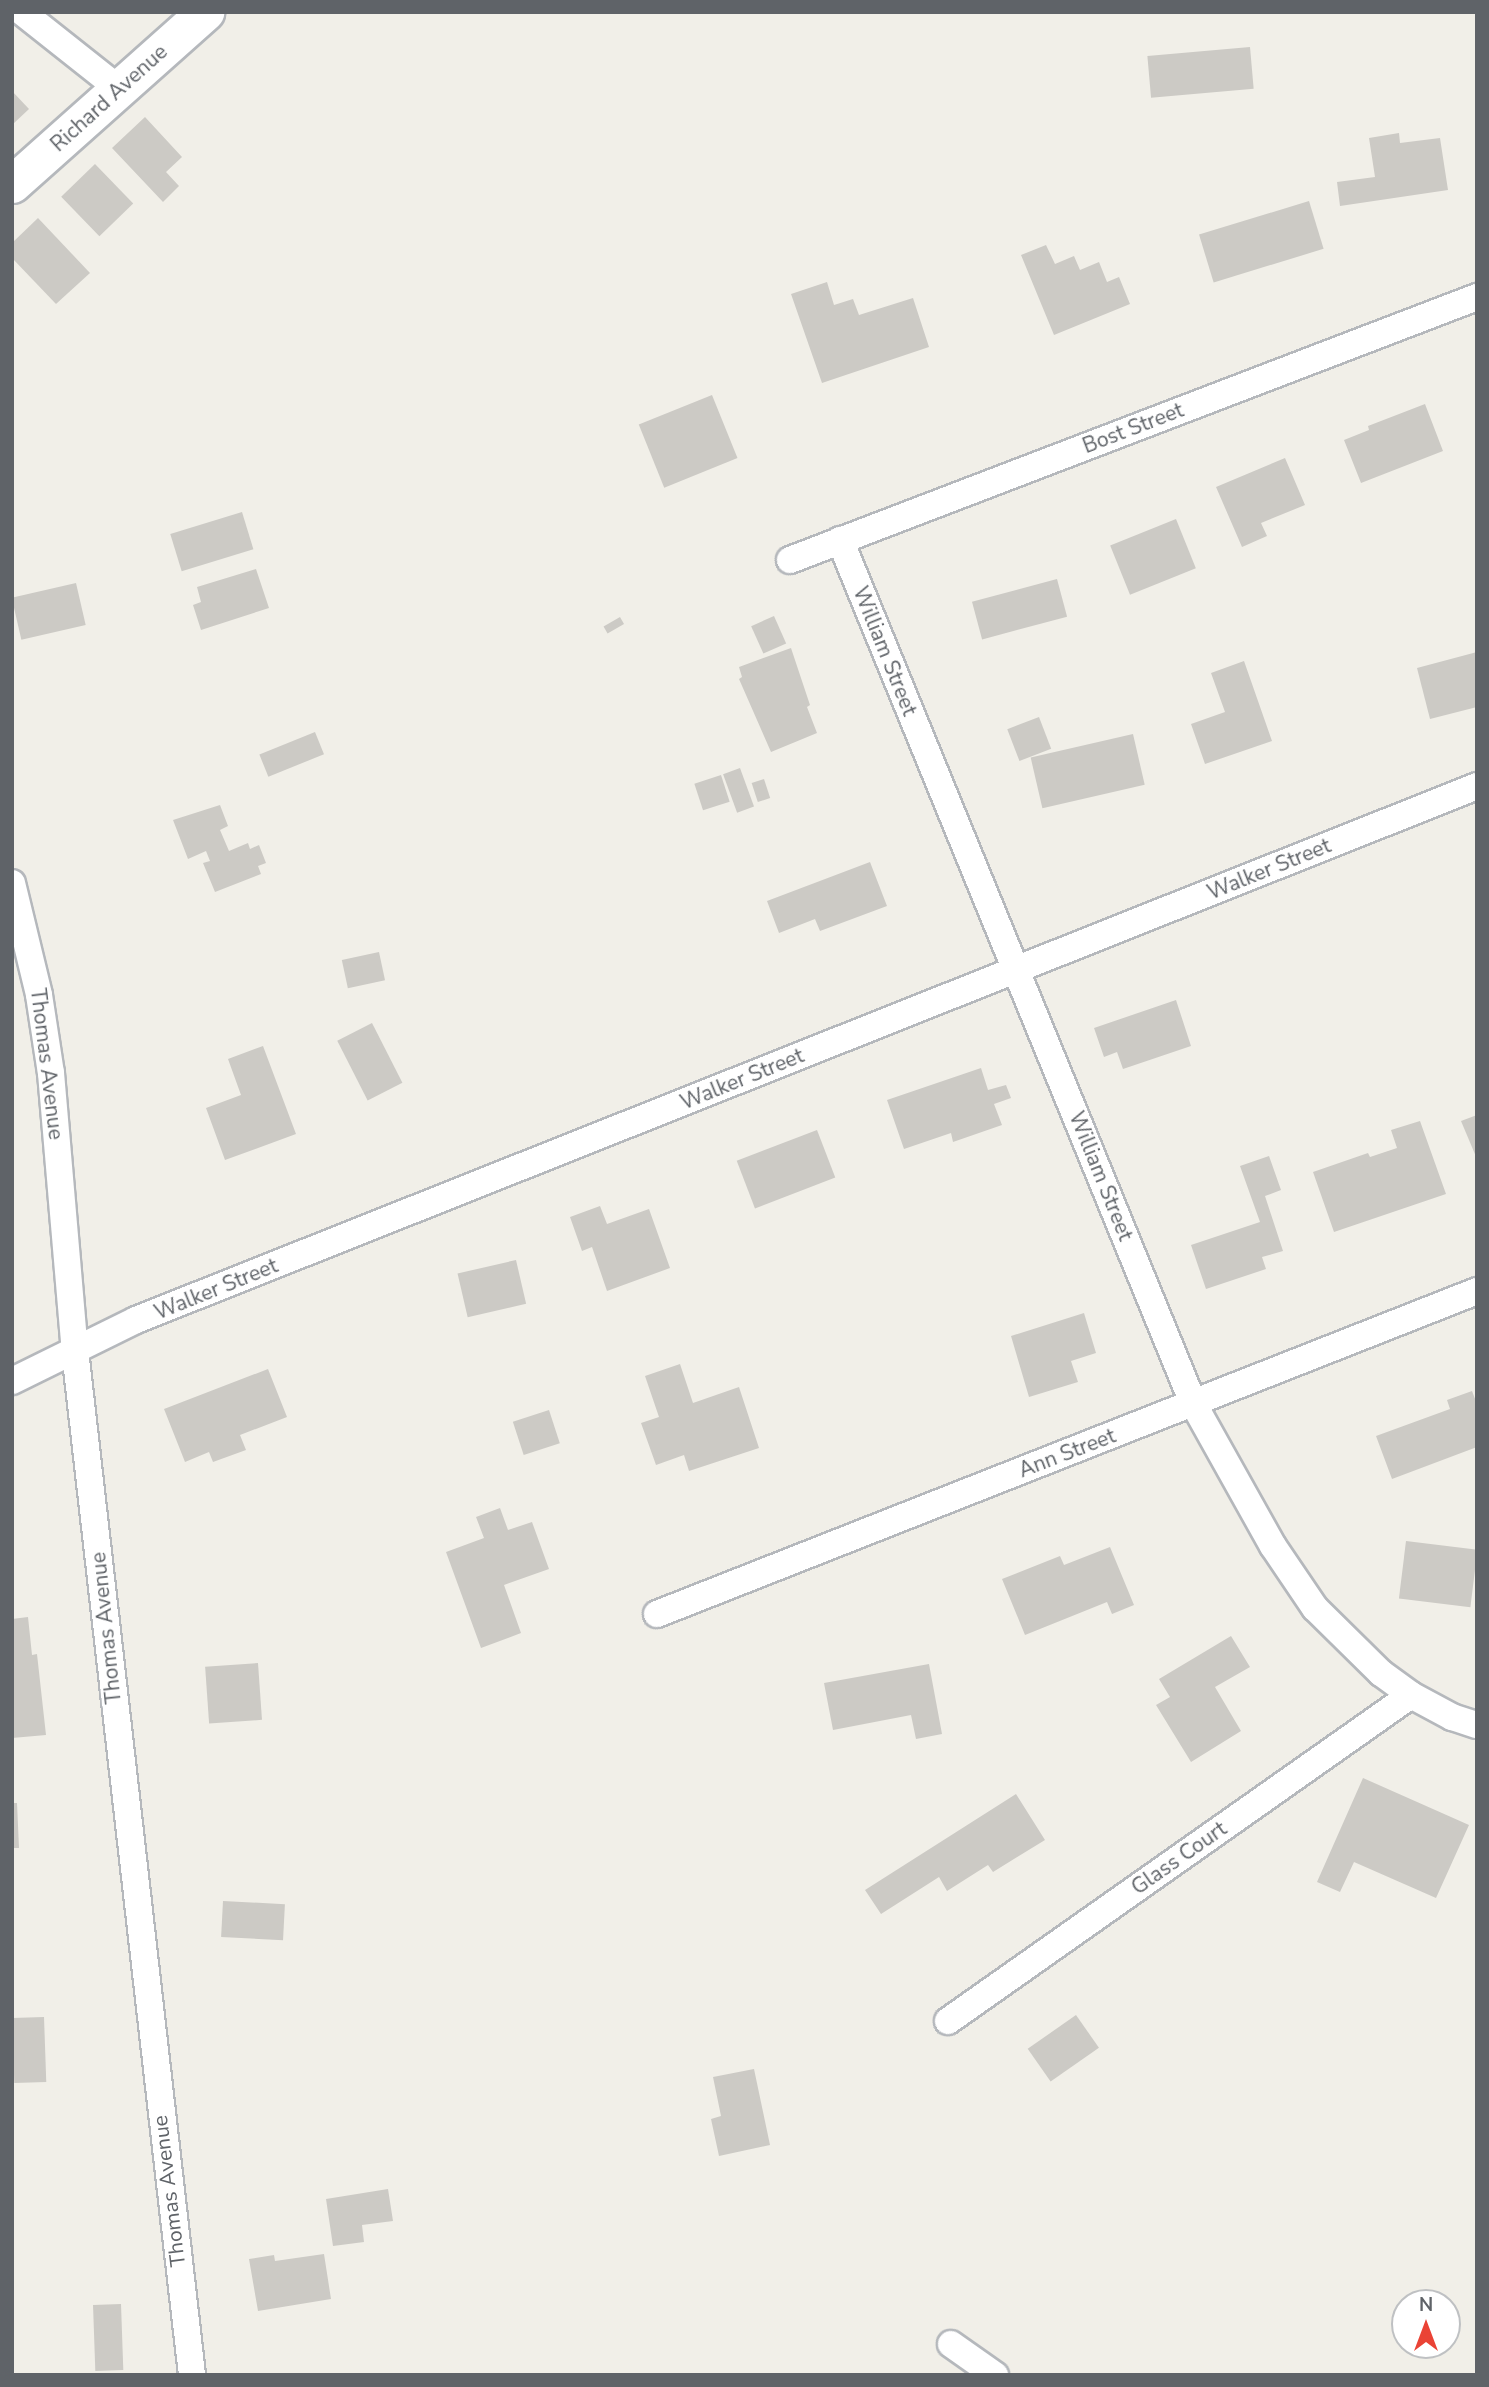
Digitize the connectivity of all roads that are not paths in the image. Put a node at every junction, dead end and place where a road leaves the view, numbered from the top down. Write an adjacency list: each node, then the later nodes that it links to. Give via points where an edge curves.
1 (22, 12): 3 (street)
2 (205, 12): 3 (street, Richard Avenue)
3 (118, 89): 4 (street, Richard Avenue)
4 (12, 184)
5 (1477, 297): 6 (street, Bost Street)
6 (840, 541): 7 (street, Bost Street); 10 (street, William Street)
7 (790, 560)
8 (1477, 786): 10 (street, Walker Street)
9 (12, 883): 12 (street, Thomas Avenue, via 39,995 51,1073)
10 (1017, 969): 12 (street, Walker Street, via 136,1320); 14 (street, William Street)
11 (1477, 1291): 14 (street, Ann Street)
12 (75, 1351): 13 (street, Walker Street); 20 (street, Thomas Avenue)
13 (12, 1381)
14 (1193, 1403): 15 (street, Ann Street); 16 (street, William Street, via 1273,1546 1315,1608 1381,1673)
15 (657, 1614)
16 (1411, 1695): 17 (street, William Street); 18 (street, Glass Court)
17 (1477, 1725)
18 (948, 2021)
19 (951, 2344): 21 (street)
20 (192, 2375)
21 (995, 2375)

